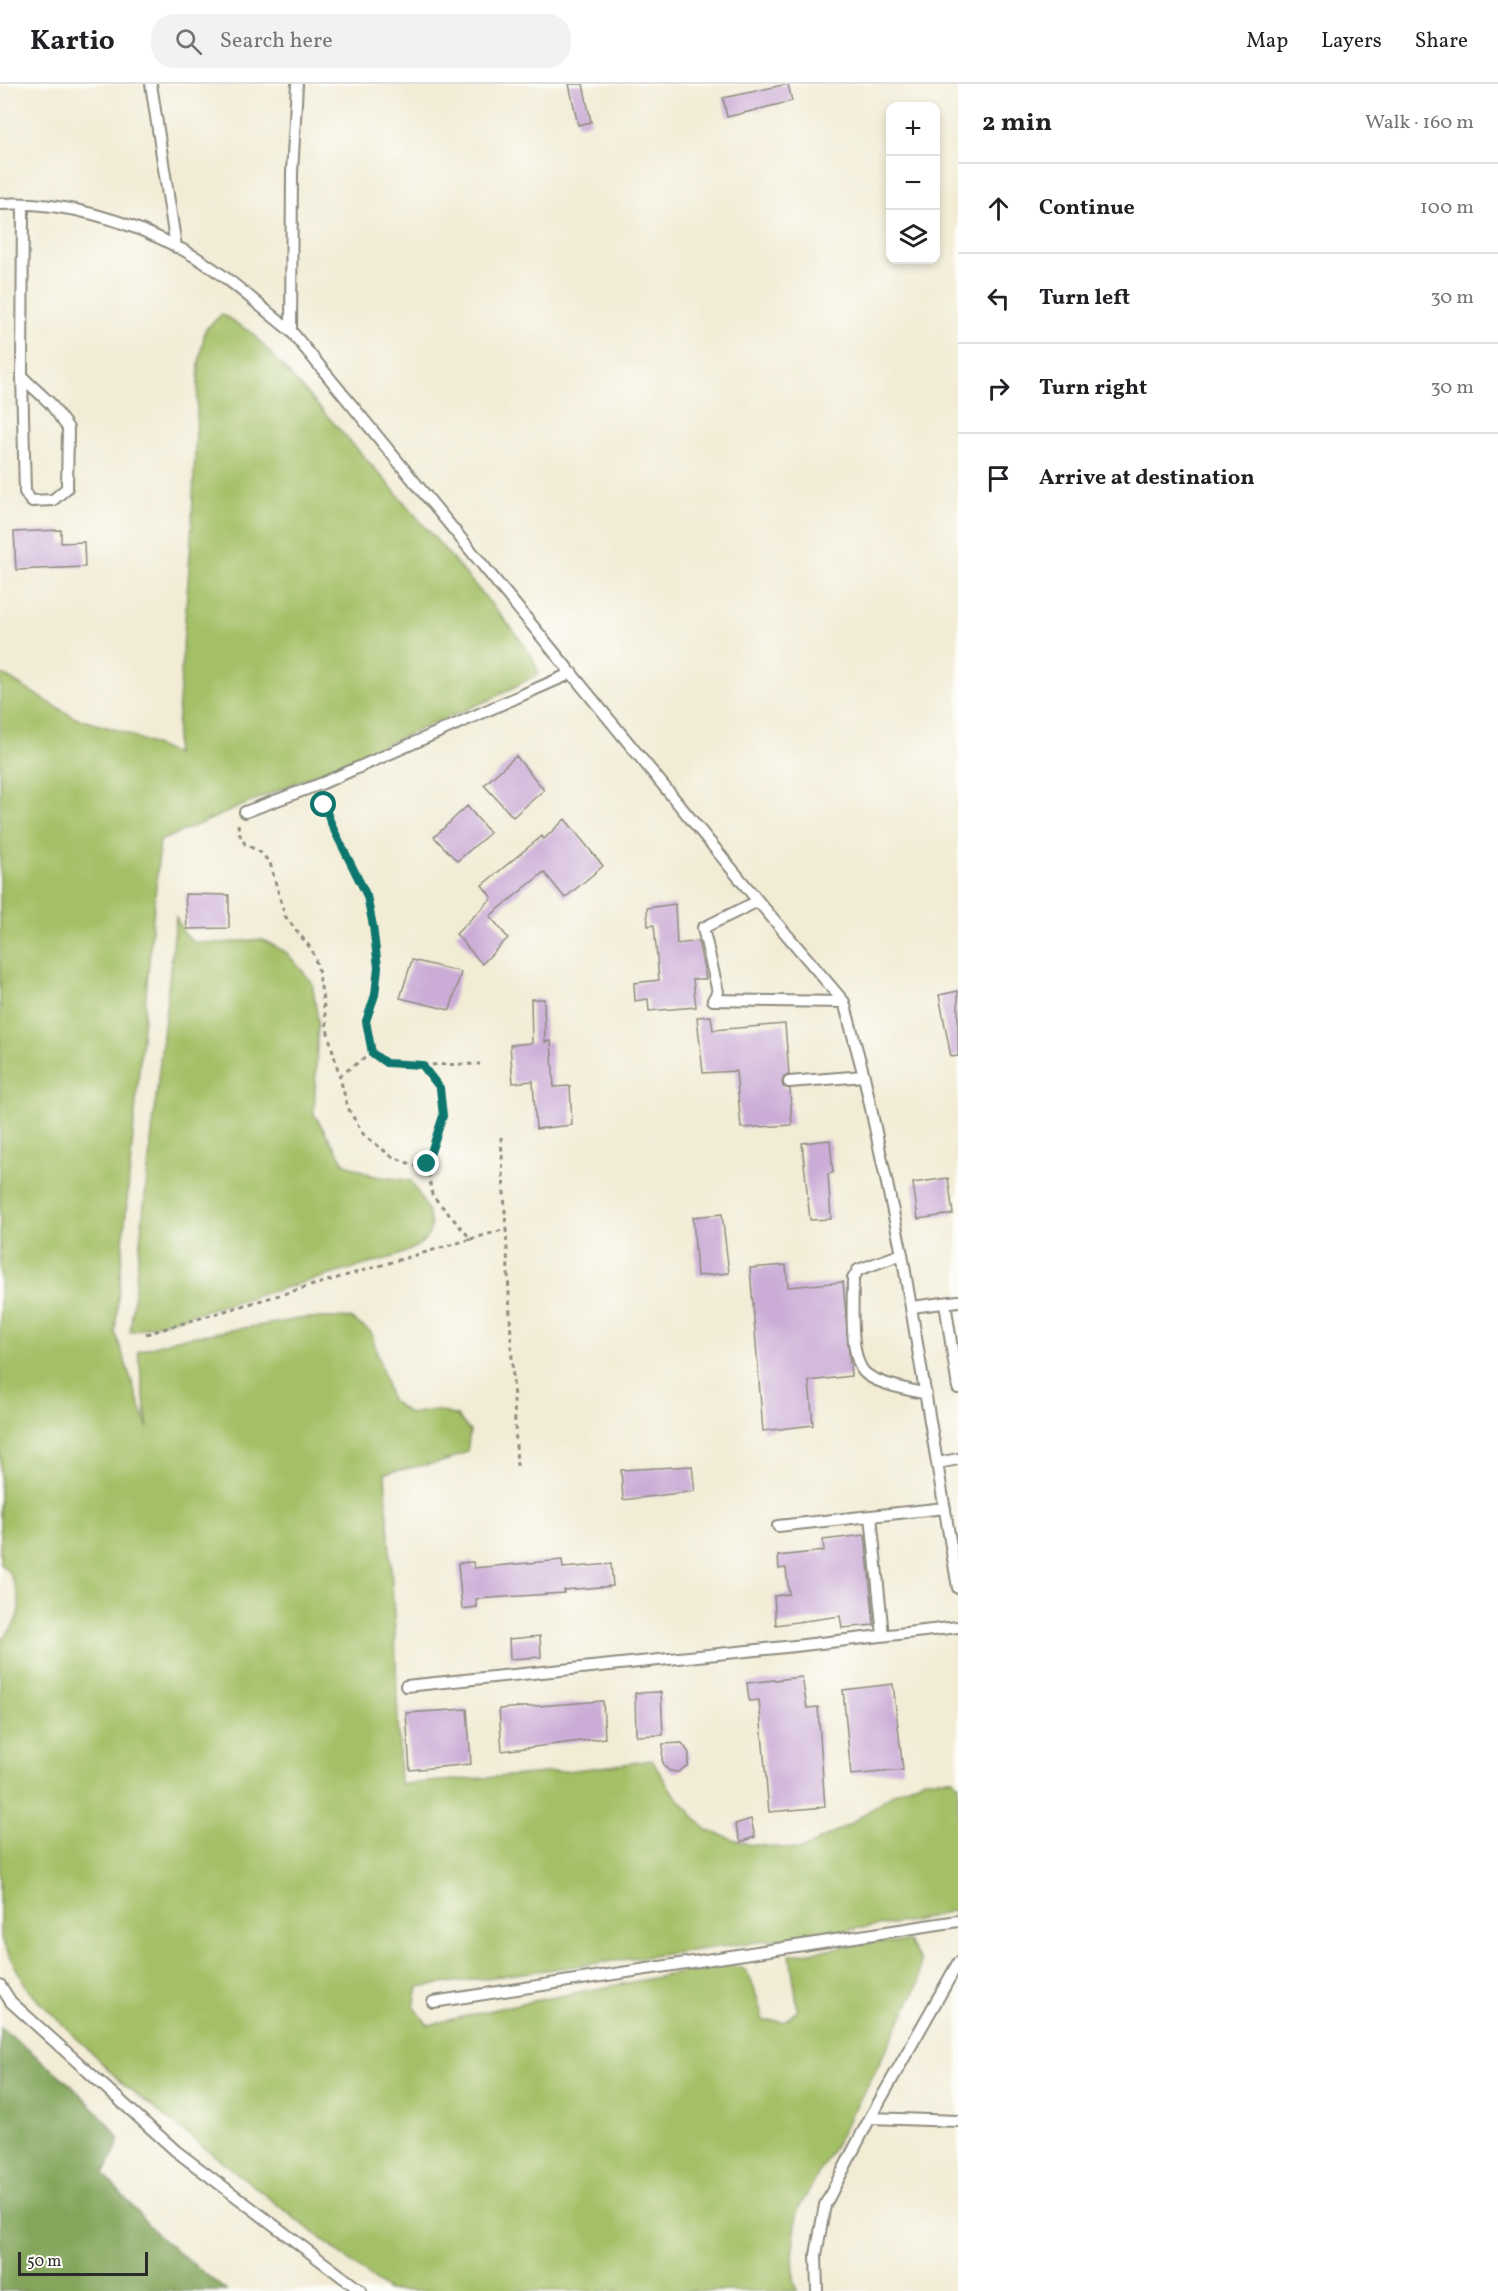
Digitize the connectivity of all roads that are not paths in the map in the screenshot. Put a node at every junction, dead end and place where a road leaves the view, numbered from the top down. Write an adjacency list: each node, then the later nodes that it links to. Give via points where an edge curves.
1 (151, 84): 5 (lane)
2 (297, 84): 6 (lane)
3 (0, 204): 4 (lane)
4 (23, 204): 5 (lane, via 85,212 130,226); 7 (lane)
5 (176, 247): 6 (lane)
6 (291, 331): 8 (lane)
7 (22, 377): 7 (lane, via 25,492 32,501 53,501 67,488 68,428 50,403)
8 (572, 673): 9 (lane, via 323,783); 10 (lane)
9 (245, 812)
10 (758, 901): 11 (lane); 11 (lane, via 703,928 718,993 713,1000)
11 (844, 1002): 12 (lane)
12 (864, 1076): 13 (lane); 14 (lane)
13 (789, 1082)
14 (902, 1254): 17 (lane); 19 (lane, via 858,1270 853,1279 856,1356 864,1372 875,1380)
15 (958, 1301): 16 (lane)
16 (945, 1303): 17 (lane); 18 (lane)
17 (912, 1307): 19 (lane)
18 (958, 1388)
19 (926, 1394): 21 (lane)
20 (958, 1459): 21 (lane)
21 (938, 1463): 22 (lane)
22 (945, 1508): 23 (lane); 25 (lane)
23 (871, 1516): 24 (lane); 27 (lane)
24 (778, 1526)
25 (958, 1588)
26 (958, 1627): 27 (lane)
27 (883, 1635): 28 (lane)
28 (406, 1686)
29 (958, 1921): 32 (lane)
30 (958, 1963): 33 (lane)
31 (0, 1985): 35 (lane, via 11,2002 176,2151)
32 (433, 2002)
33 (870, 2118): 34 (lane); 36 (lane, via 825,2205 816,2255)
34 (958, 2121)
35 (361, 2291)
36 (817, 2291)

